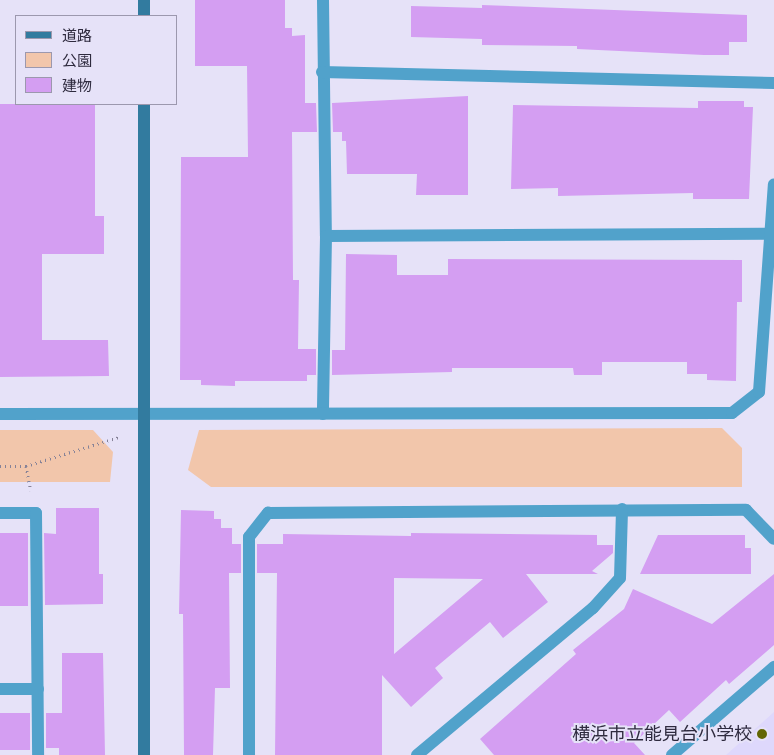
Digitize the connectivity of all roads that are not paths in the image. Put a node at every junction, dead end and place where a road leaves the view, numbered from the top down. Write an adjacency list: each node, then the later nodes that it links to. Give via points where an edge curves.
1 (144, 0): 3 (street)
2 (323, 0): 4 (street)
3 (144, 15)
4 (322, 72): 5 (street); 9 (street)
5 (774, 83)
6 (144, 105): 11 (street)
7 (774, 185): 8 (street)
8 (769, 234): 9 (street); 12 (street, via 759,392 732,413)
9 (326, 236): 12 (street)
10 (0, 414): 11 (street)
11 (143, 414): 12 (street); 20 (street)
12 (323, 414)
13 (622, 509): 15 (street, via 746,510); 21 (street, via 268,513 249,537); 22 (street, via 620,578 594,608)
14 (0, 513): 18 (street, via 36,513)
15 (774, 539)
16 (774, 667): 23 (street)
17 (0, 689): 18 (street)
18 (38, 689): 19 (street)
19 (38, 755)
20 (144, 755)
21 (249, 755)
22 (417, 755)
23 (672, 755)

